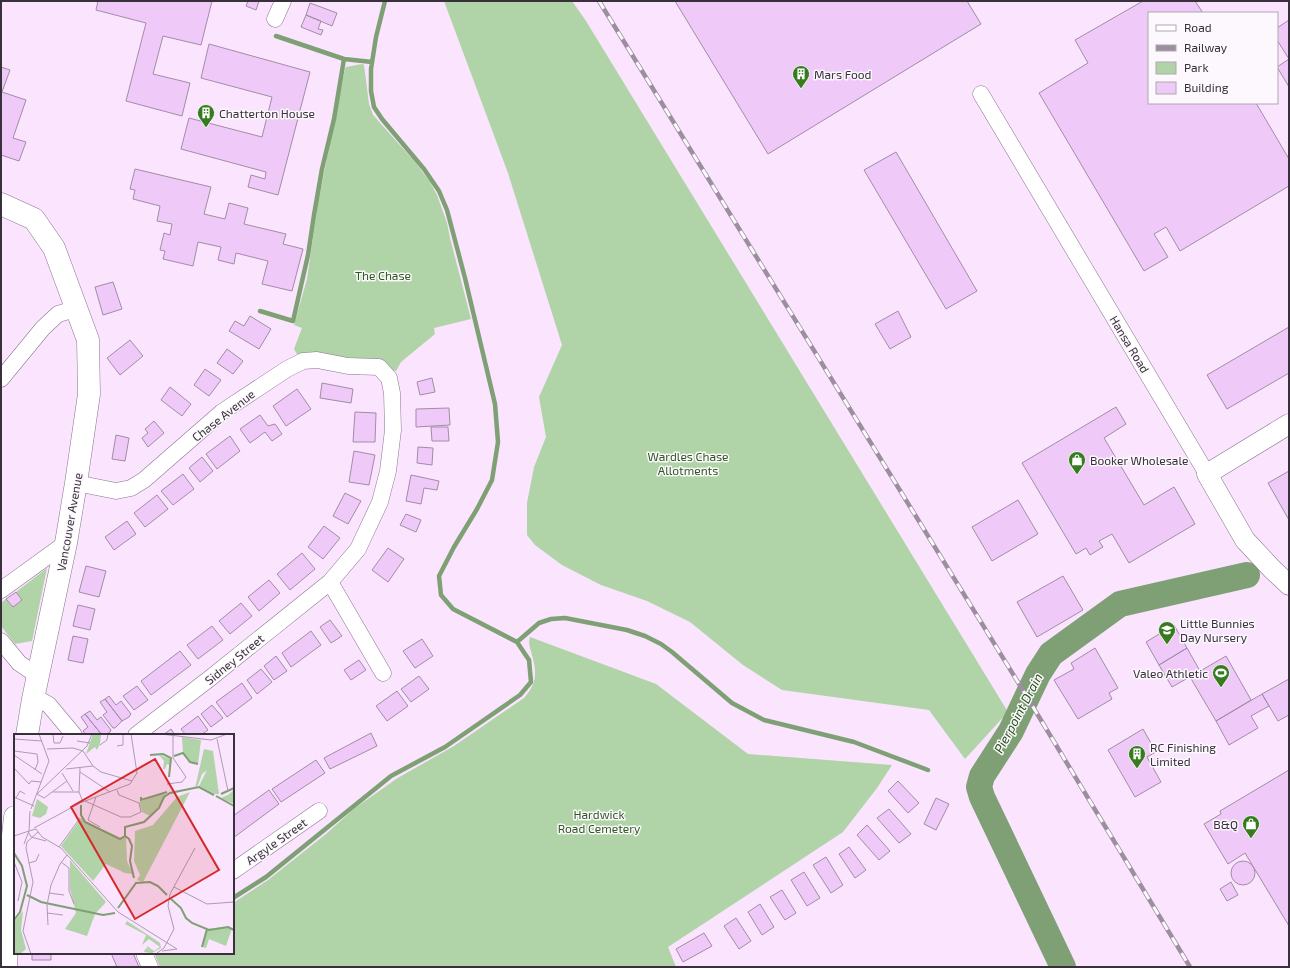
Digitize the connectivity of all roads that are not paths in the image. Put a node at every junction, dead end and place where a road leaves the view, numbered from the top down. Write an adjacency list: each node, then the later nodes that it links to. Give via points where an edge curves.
1 (283, 1): 2 (street)
2 (275, 19)
3 (981, 94): 9 (street, Hansa Road)
4 (1, 204): 5 (main road, Vancouver Avenue, via 34,219 54,248)
5 (75, 309): 7 (street, via 58,314 43,328); 10 (main road, Vancouver Avenue, via 88,340 89,394)
6 (379, 367): 10 (street, Chase Avenue, via 348,366 316,360 303,361 222,412 144,480 131,488 116,491); 12 (street, Sidney Street, via 389,378 392,393 393,430 388,471 380,502 358,549)
7 (1, 379)
8 (1289, 424): 9 (street)
9 (1207, 474): 13 (street, Hansa Road, via 1246,540)
10 (76, 483): 11 (main road, Vancouver Avenue)
11 (66, 543): 14 (street); 17 (main road, Vancouver Avenue)
12 (330, 582): 16 (street); 21 (street, Sidney Street)
13 (1289, 585)
14 (1, 590)
15 (1, 641): 17 (street, via 19,663)
16 (383, 672)
17 (38, 676): 18 (main road, Vancouver Avenue)
18 (33, 699): 19 (main road, Vancouver Avenue); 20 (street, via 49,705)
19 (27, 734)
20 (73, 734)
21 (137, 734)
22 (319, 811): 24 (street, Argyle Street)
23 (9, 827): 26 (main road)
24 (234, 870)
25 (144, 954): 27 (street)
26 (6, 967)
27 (150, 967)

